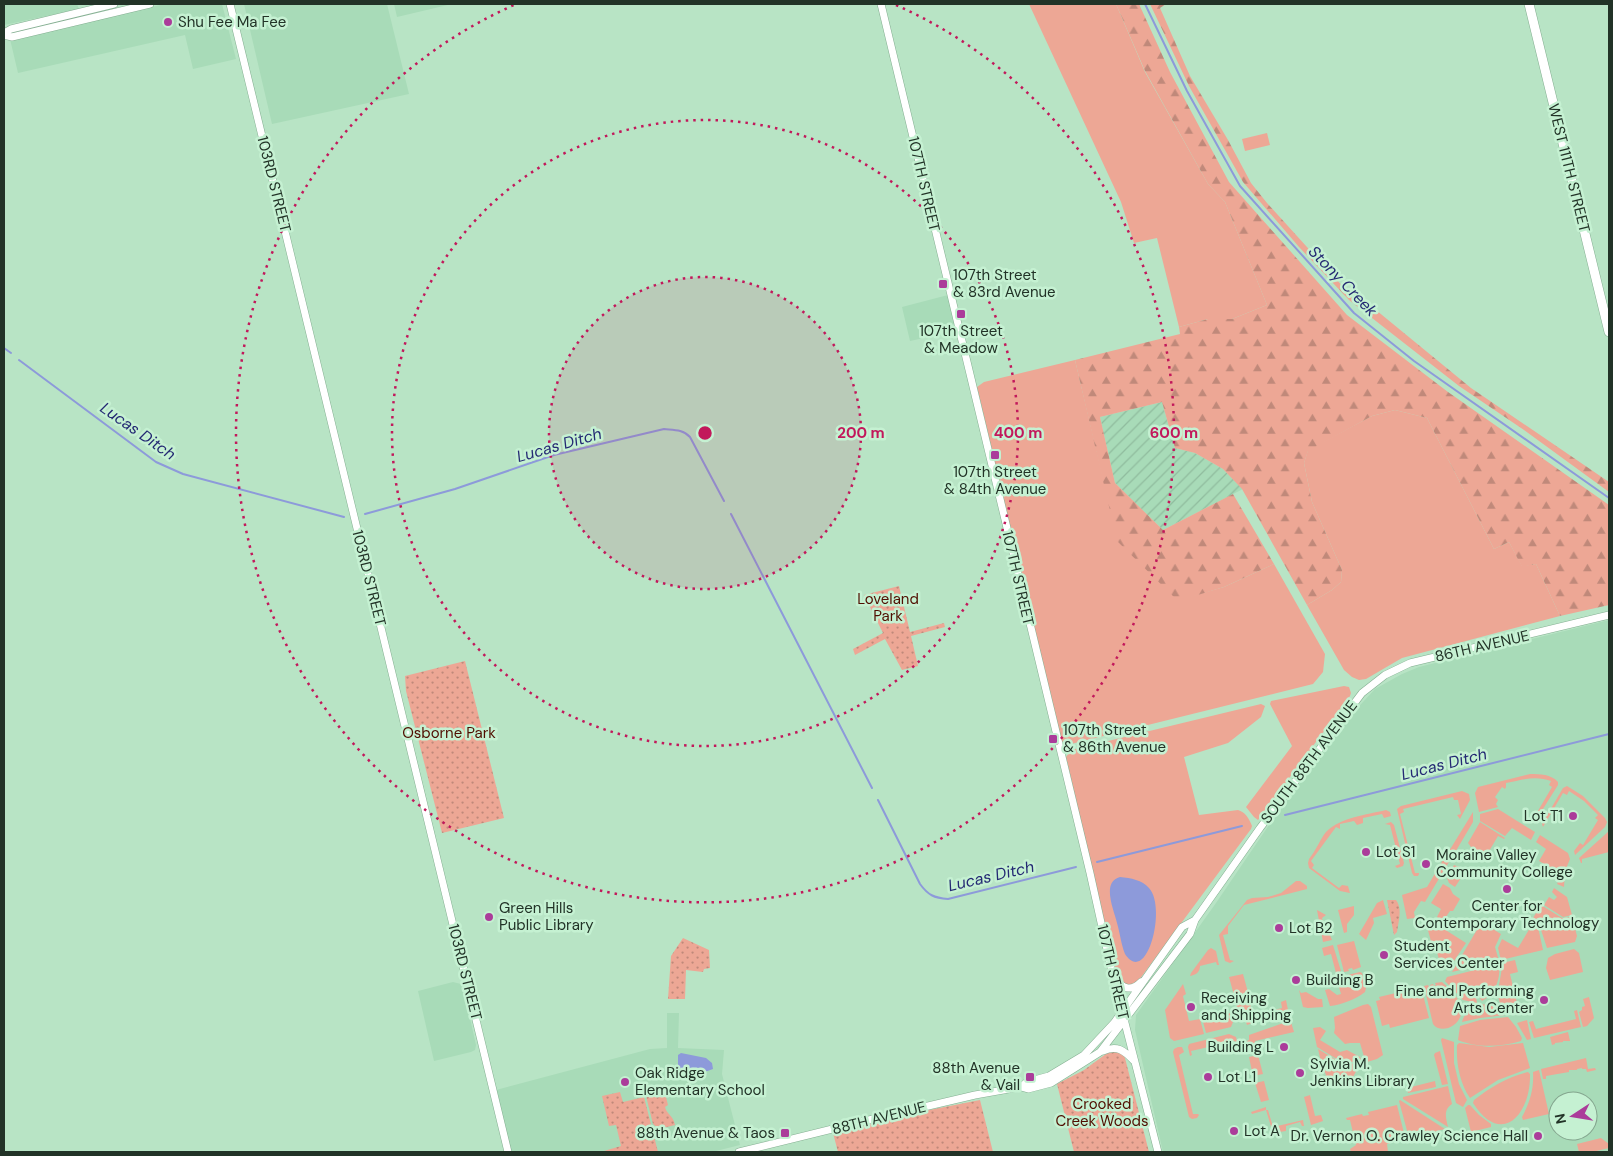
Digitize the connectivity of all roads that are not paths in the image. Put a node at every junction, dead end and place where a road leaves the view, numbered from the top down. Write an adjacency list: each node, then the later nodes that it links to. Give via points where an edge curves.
1 (114, 4): 6 (street, via 11,28)
2 (150, 4): 6 (street, via 12,37)
3 (230, 4): 18 (street, 103RD STREET)
4 (881, 4): 11 (street, 107TH STREET)
5 (1529, 4): 7 (main road, WEST 111TH STREET)
6 (4, 34)
7 (1609, 332)
8 (1609, 615): 9 (street, 86TH AVENUE, via 1410,663 1385,675)
9 (1362, 693): 10 (street, SOUTH 88TH AVENUE)
10 (1195, 920): 12 (street, 88TH AVENUE, via 1182,927); 14 (street, via 1190,934)
11 (1112, 972): 12 (street, via 1119,984 1127,988 1135,987); 13 (street, 107TH STREET)
12 (1147, 978): 13 (street, 88TH AVENUE)
13 (1122, 1012): 14 (street, 107TH STREET); 17 (street, 88TH AVENUE, via 1084,1056 1050,1076 1027,1082)
14 (1124, 1020): 15 (street, 88TH AVENUE); 16 (street, 107TH STREET)
15 (1100, 1052): 16 (street, via 1110,1048 1124,1050); 17 (street, 88TH AVENUE, via 1051,1083 1028,1089)
16 (1136, 1064): 20 (street, 107TH STREET)
17 (1021, 1087): 19 (street, 88TH AVENUE, via 922,1107)
18 (508, 1152)
19 (739, 1152)
20 (1158, 1152)

